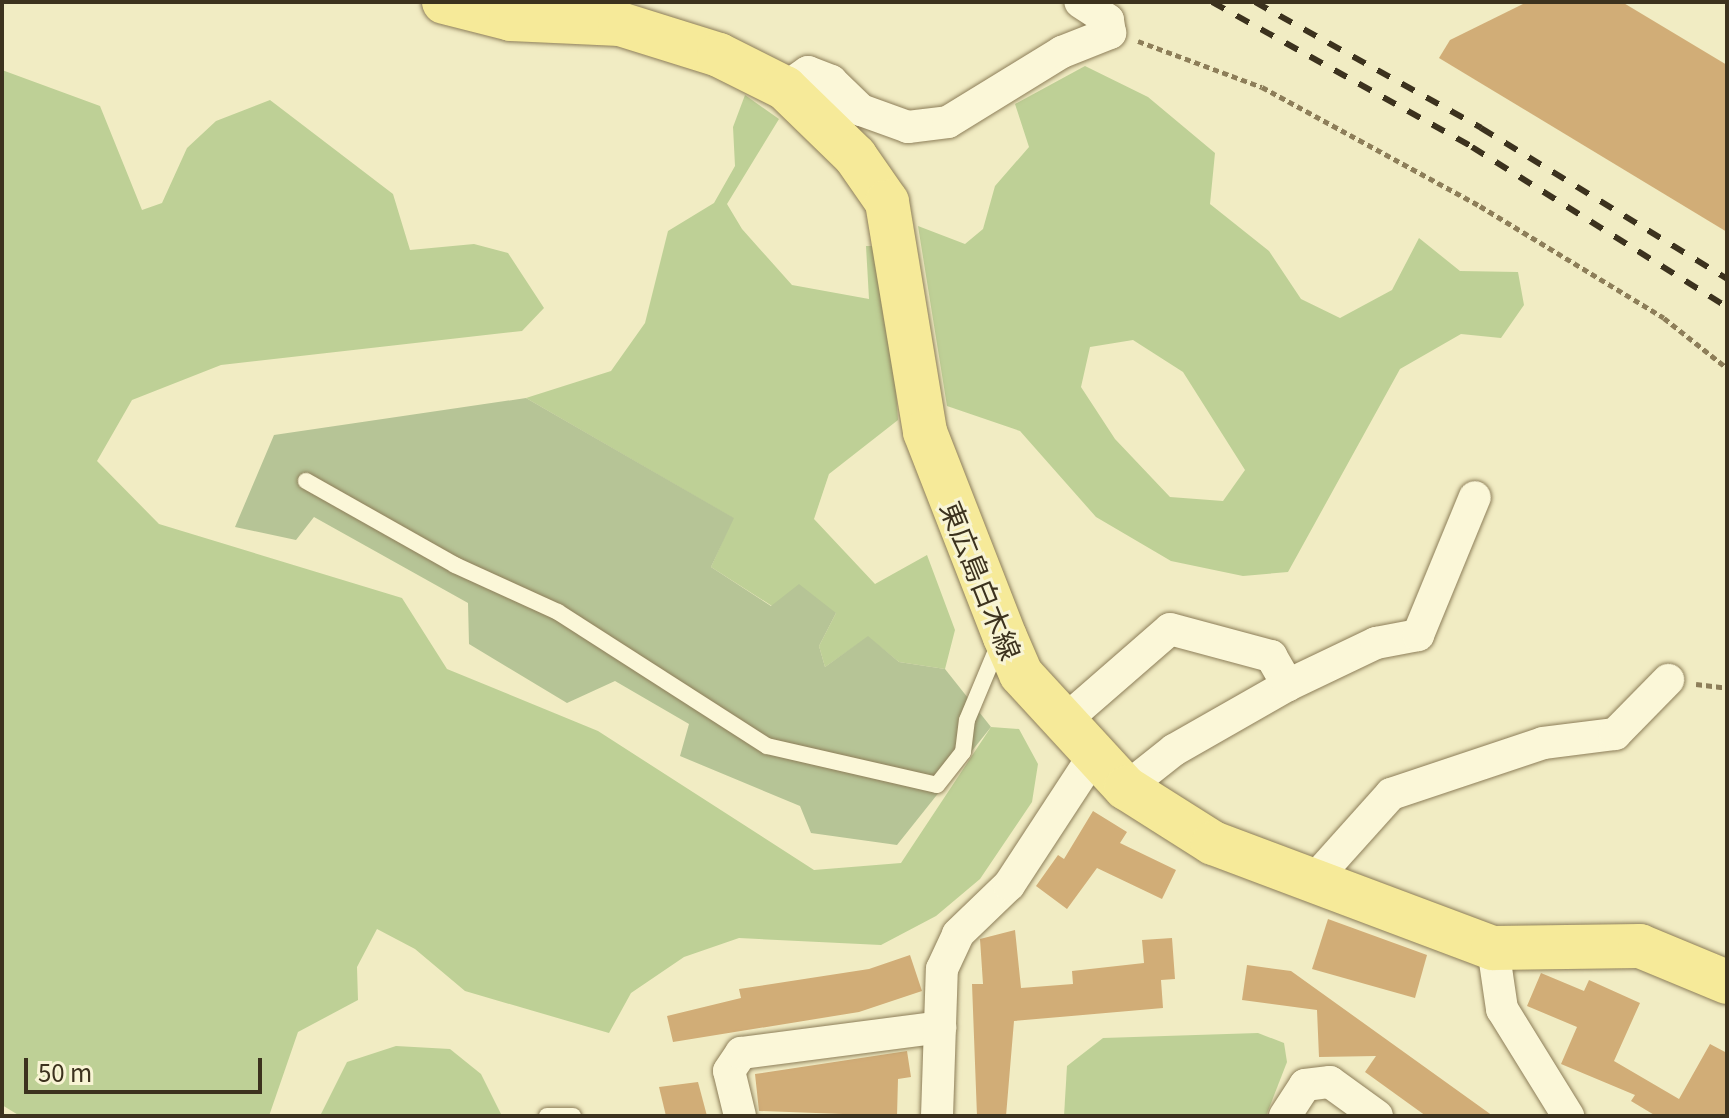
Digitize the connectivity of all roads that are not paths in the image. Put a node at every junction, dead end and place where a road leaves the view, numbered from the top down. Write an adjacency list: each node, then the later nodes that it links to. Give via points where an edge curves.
1 (444, 2): 3 (main road, 東広島白木線, via 511,19 620,24 719,55)
2 (1080, 2): 3 (street, via 1108,20 1110,33 1062,52 948,122 908,127 872,114 808,72)
3 (785, 88): 6 (main road, 東広島白木線, via 855,156 887,202 925,432)
4 (306, 481): 6 (lane, via 455,565 558,612 767,746 937,785 963,752 993,647)
5 (1475, 497): 8 (street, via 1418,635 1376,643)
6 (1005, 637): 9 (main road, 東広島白木線, via 1021,674)
7 (1668, 680): 12 (street, via 1615,734 1543,743 1391,794)
8 (1288, 685): 9 (street, via 1271,656 1170,629); 11 (street, via 1174,750)
9 (1062, 723): 10 (main road, 東広島白木線)
10 (1092, 758): 11 (main road, 東広島白木線); 15 (street, via 1009,885 958,934 942,969)
11 (1126, 788): 12 (main road, 東広島白木線, via 1213,843)
12 (1313, 881): 13 (main road, 東広島白木線)
13 (1493, 948): 14 (main road, 東広島白木線, via 1640,946); 22 (street, via 1502,1009)
14 (1727, 982)
15 (940, 1027): 18 (street, via 741,1053 729,1071); 19 (street)
16 (547, 1116): 17 (lane)
17 (573, 1116)
18 (740, 1116)
19 (937, 1116)
20 (1285, 1116): 21 (street, via 1305,1085 1330,1082)
21 (1377, 1116)
22 (1568, 1116)

